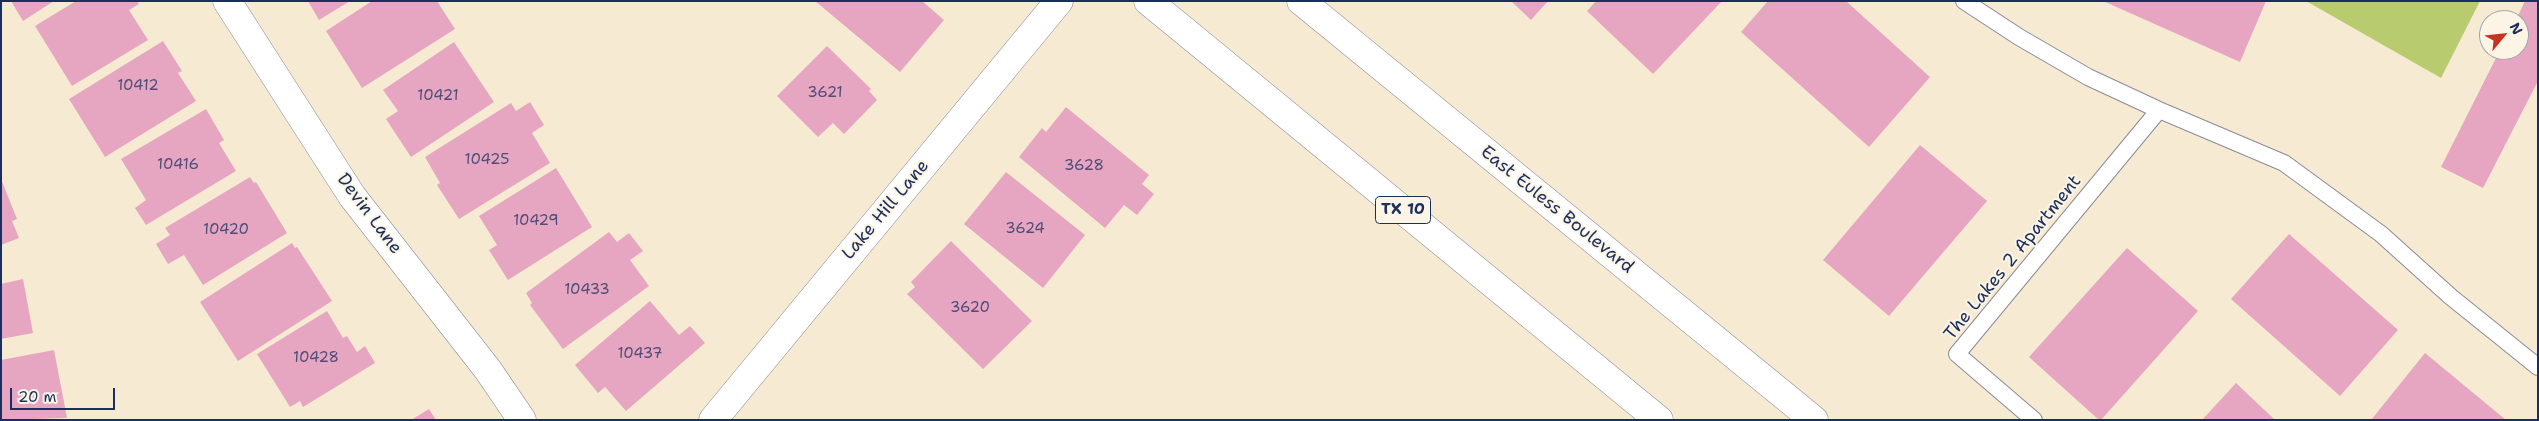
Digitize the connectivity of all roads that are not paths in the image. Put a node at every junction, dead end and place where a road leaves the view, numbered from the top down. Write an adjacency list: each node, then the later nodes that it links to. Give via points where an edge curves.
1 (227, 1): 8 (main road, Devin Lane, via 352,196 488,370)
2 (1059, 1): 9 (main road, Lake Hill Lane)
3 (1148, 1): 10 (main road, TX 10)
4 (1301, 1): 11 (main road, East Euless Boulevard)
5 (1964, 1): 6 (lane, via 2088,77)
6 (2159, 110): 7 (lane, via 2284,163 2381,234 2451,297); 12 (lane, The Lakes 2 Apartment, via 1957,354)
7 (2538, 367)
8 (522, 420)
9 (713, 420)
10 (1659, 420)
11 (1814, 420)
12 (2034, 420)

